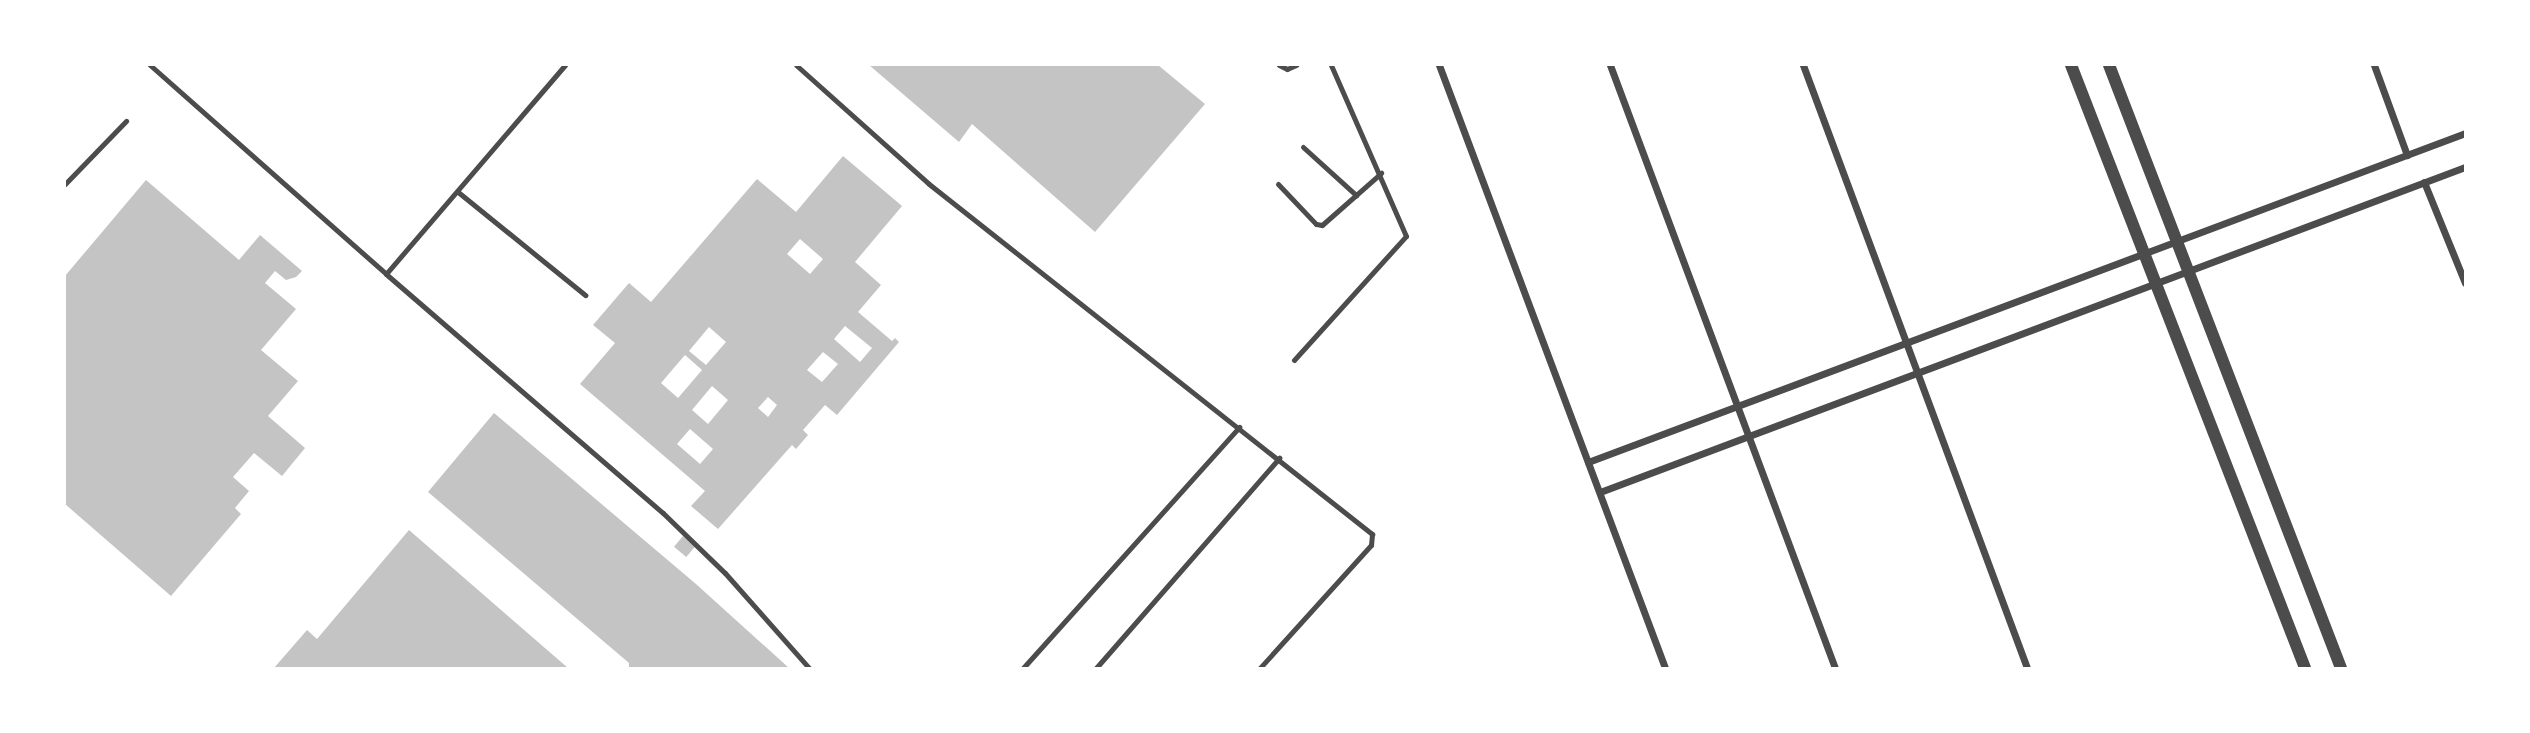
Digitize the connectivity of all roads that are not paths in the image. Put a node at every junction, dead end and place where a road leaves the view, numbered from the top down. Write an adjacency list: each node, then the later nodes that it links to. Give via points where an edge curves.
1 (150, 65): 27 (lane)
2 (565, 65): 22 (lane)
3 (796, 65): 35 (lane, via 929,184)
4 (1279, 65): 5 (lane, via 1287,69)
5 (1296, 65)
6 (1331, 65): 18 (lane)
7 (1439, 65): 38 (street)
8 (1610, 65): 34 (street)
9 (1803, 65): 31 (street)
10 (2071, 65): 25 (street)
11 (2109, 65): 24 (street)
12 (2374, 65): 16 (street)
13 (126, 121): 20 (lane)
14 (2465, 134): 16 (street)
15 (1303, 147): 23 (lane)
16 (2407, 155): 24 (street)
17 (2465, 167): 19 (street)
18 (1381, 173): 23 (lane); 32 (lane, via 1405,239)
19 (2424, 182): 26 (street); 28 (street)
20 (65, 184)
21 (1279, 184): 23 (lane, via 1319,226)
22 (458, 192): 27 (lane); 30 (lane)
23 (1356, 195)
24 (2177, 243): 25 (street); 26 (street)
25 (2143, 255): 29 (street); 31 (street)
26 (2187, 271): 29 (street); 48 (street)
27 (386, 274): 40 (lane, via 663,513 725,573)
28 (2465, 283)
29 (2154, 284): 33 (street); 47 (street)
30 (585, 295)
31 (1906, 344): 33 (street); 34 (street)
32 (1294, 360)
33 (1917, 374): 36 (street); 46 (street)
34 (1738, 406): 36 (street); 38 (street)
35 (1239, 427): 37 (lane); 41 (lane)
36 (1749, 436): 39 (street); 45 (street)
37 (1279, 458): 42 (lane); 43 (lane, via 1374,538)
38 (1588, 461): 39 (street)
39 (1600, 492): 44 (street)
40 (809, 668)
41 (1023, 668)
42 (1097, 668)
43 (1260, 668)
44 (1665, 668)
45 (1835, 668)
46 (2027, 668)
47 (2305, 668)
48 (2341, 668)

